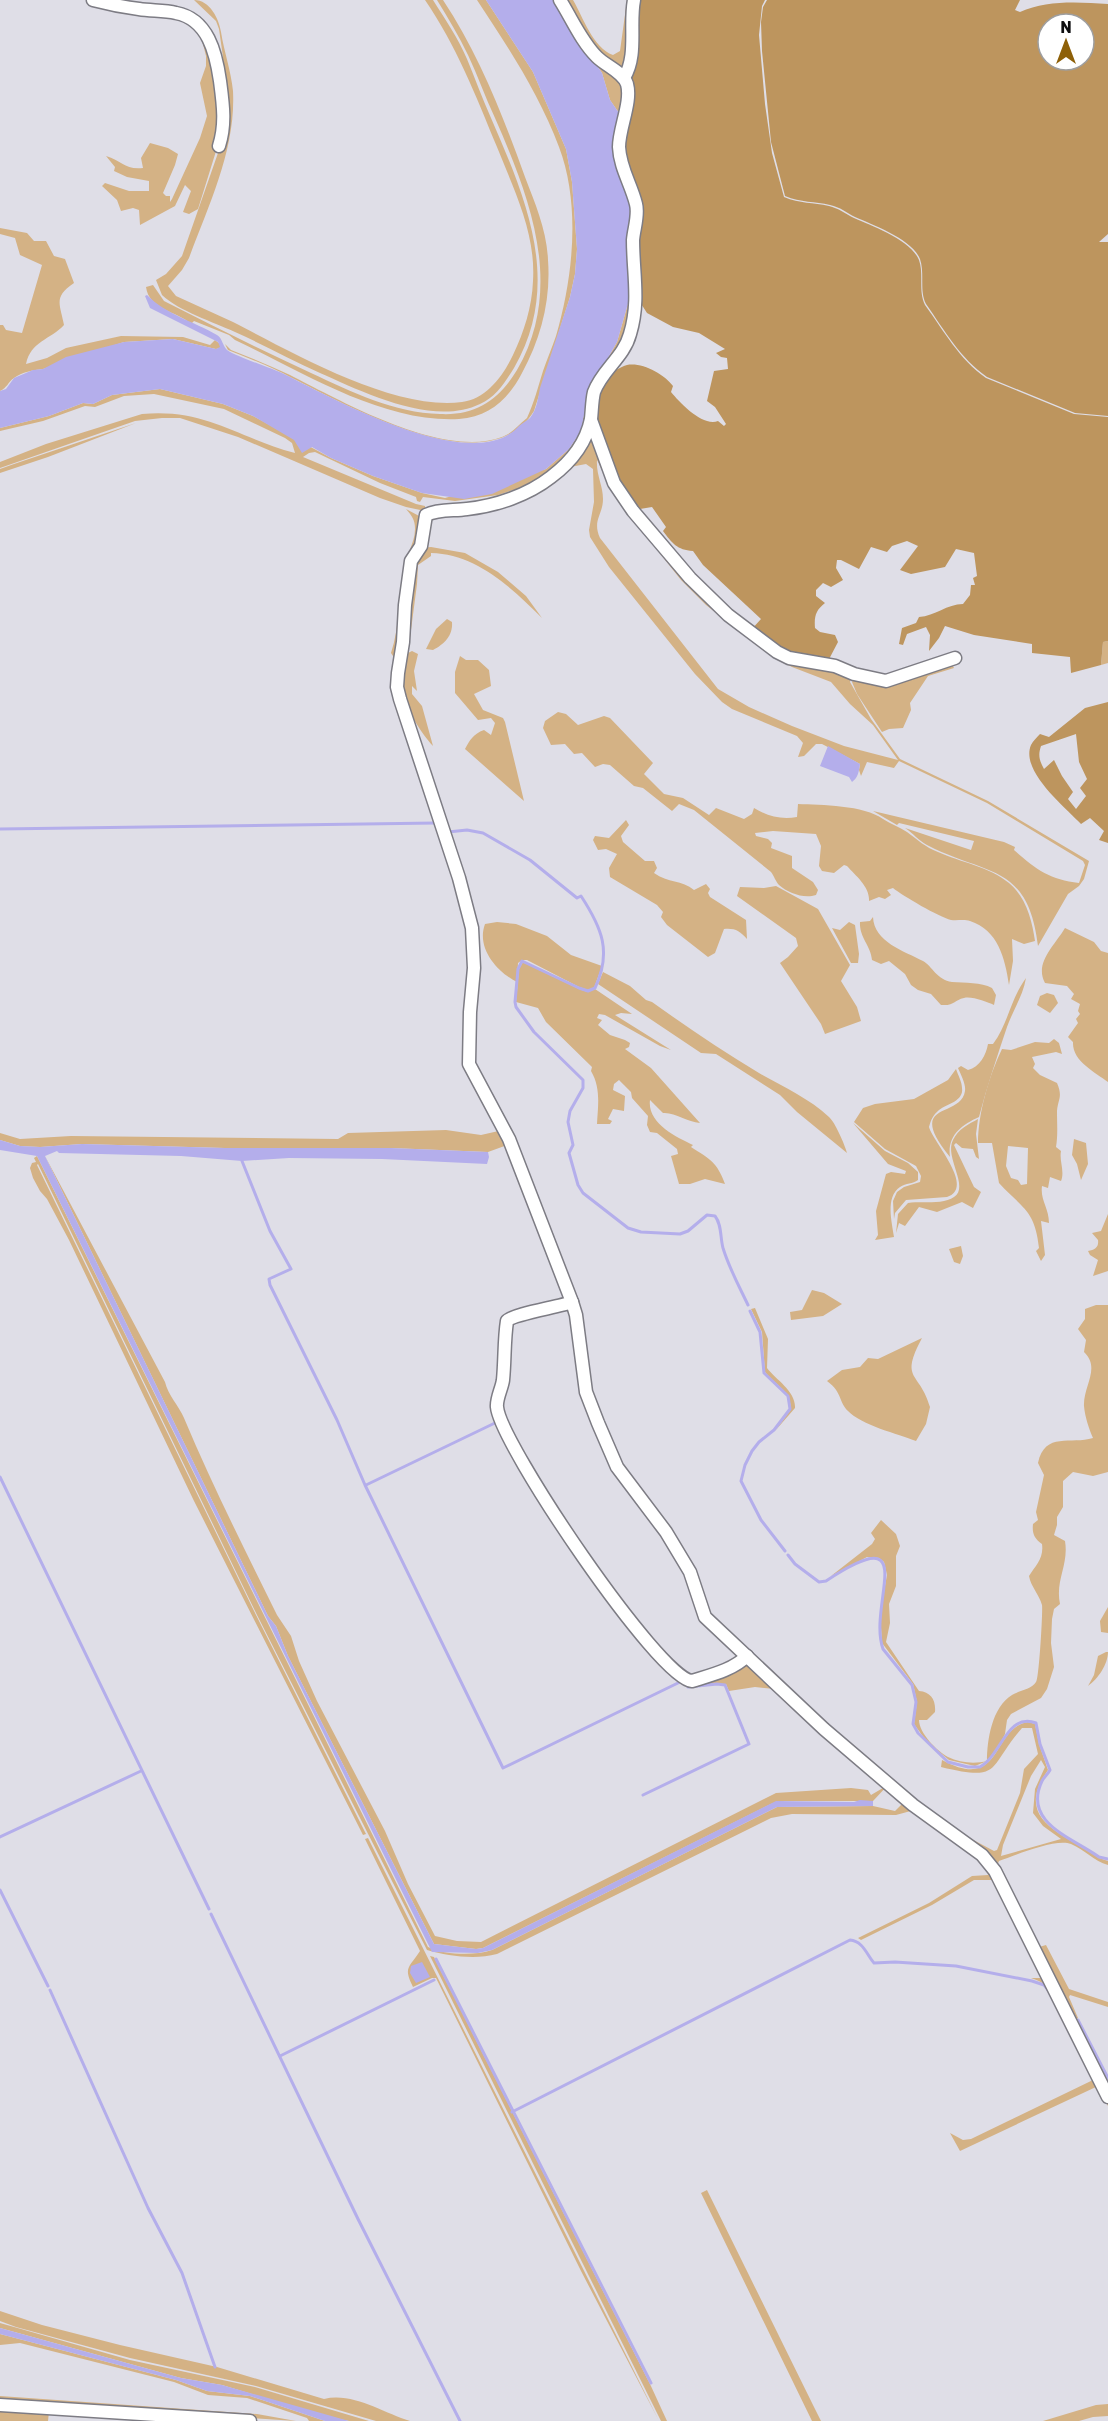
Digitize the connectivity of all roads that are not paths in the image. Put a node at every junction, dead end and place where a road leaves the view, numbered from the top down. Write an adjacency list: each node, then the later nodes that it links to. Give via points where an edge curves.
1 (93, 0): 5 (street, via 176,13 202,27 218,70 224,124)
2 (560, 0): 4 (street, via 590,50)
3 (634, 0): 4 (street, via 630,56)
4 (624, 78): 6 (street, via 628,86 620,148 637,206 633,250 637,299 627,345 599,381)
5 (219, 146)
6 (591, 418): 7 (street, via 614,483 633,511 690,578 728,615 777,652 886,681); 8 (street, via 578,451 541,483 478,508 426,515 421,546 411,561 397,687 472,928 469,1064 509,1139)
7 (955, 658)
8 (572, 1302): 9 (street, via 586,1392 617,1467 666,1532 690,1572 705,1617); 9 (street, via 512,1316 507,1321 497,1406 502,1423 610,1597 673,1670 692,1681 728,1669)
9 (747, 1656): 10 (street, via 824,1729 913,1805 982,1855 996,1871)
10 (1108, 2097)
11 (0, 2404): 12 (street)
12 (250, 2421)

